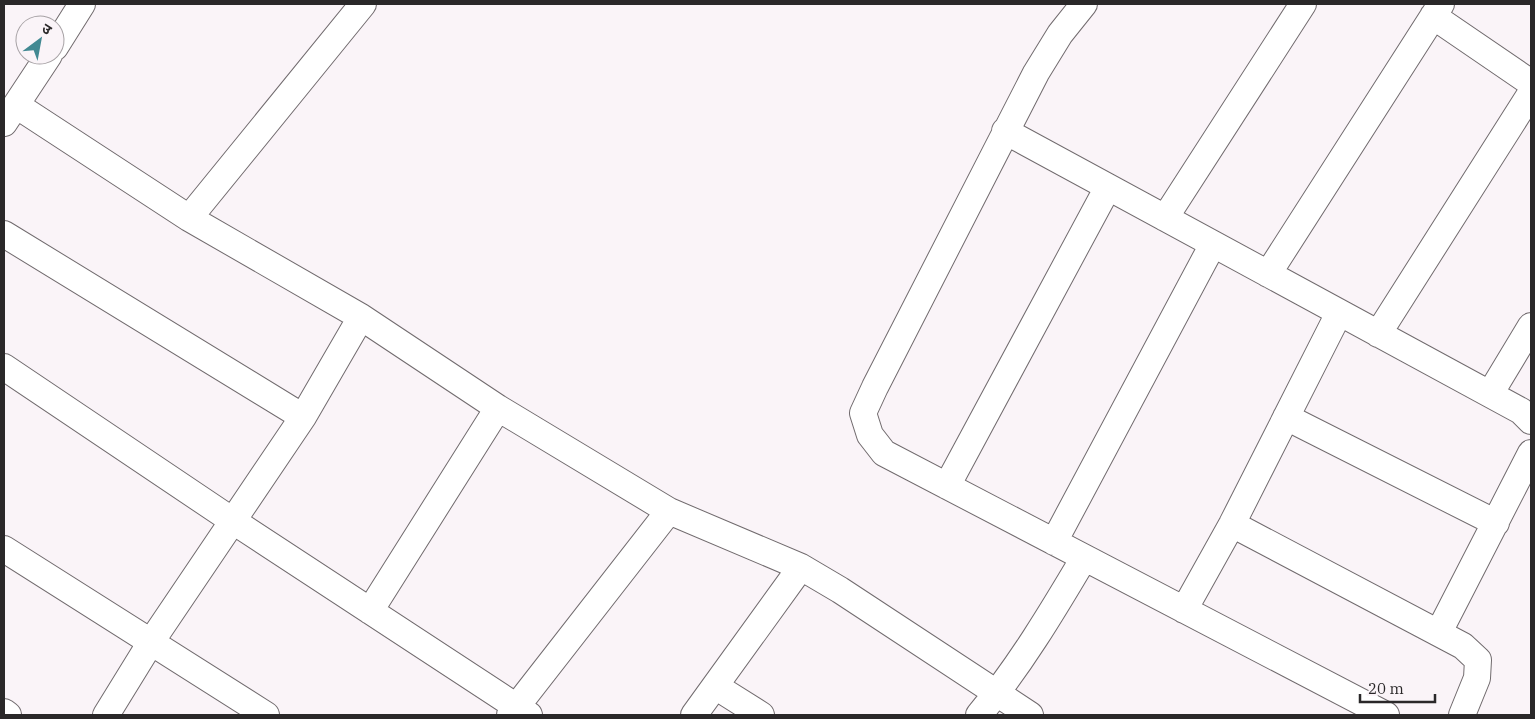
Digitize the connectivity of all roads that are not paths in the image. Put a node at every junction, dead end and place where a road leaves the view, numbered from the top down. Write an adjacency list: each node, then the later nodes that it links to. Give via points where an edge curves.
1 (82, 4): 6 (street)
2 (363, 4): 13 (street)
3 (1084, 4): 11 (street, via 1040,65)
4 (1303, 4): 14 (street)
5 (1437, 10): 8 (street); 17 (street)
6 (65, 30)
7 (42, 65): 10 (street)
8 (1531, 83)
9 (1531, 93): 21 (street)
10 (10, 114): 13 (street)
11 (1005, 131): 12 (street); 29 (street, via 863,413 870,435 884,453)
12 (1108, 187): 14 (street); 29 (street)
13 (189, 218): 19 (street)
14 (1165, 218): 16 (street)
15 (4, 234): 25 (street)
16 (1213, 244): 17 (street); 34 (street)
17 (1268, 274): 18 (street)
18 (1339, 313): 21 (street); 26 (street)
19 (362, 317): 24 (street); 25 (street)
20 (1531, 326): 23 (street)
21 (1378, 334): 23 (street)
22 (4, 367): 31 (street)
23 (1490, 394): 27 (street, via 1521,411)
24 (498, 408): 30 (street); 39 (street)
25 (304, 416): 31 (street)
26 (1286, 417): 32 (street); 33 (street)
27 (1531, 421)
28 (1531, 453): 32 (street)
29 (947, 486): 34 (street)
30 (669, 510): 37 (street); 45 (street)
31 (233, 521): 39 (street); 41 (street)
32 (1496, 522): 40 (street)
33 (1232, 524): 38 (street); 40 (street)
34 (1054, 542): 36 (street)
35 (4, 549): 41 (street)
36 (1084, 558): 38 (street); 43 (street, via 1051,615)
37 (801, 567): 42 (street); 43 (street)
38 (1184, 610): 53 (street)
39 (370, 611): 45 (street)
40 (1439, 632): 54 (street, via 1463,646 1478,660 1477,678)
41 (151, 642): 47 (street); 48 (street)
42 (715, 686): 49 (street); 50 (street)
43 (998, 693): 51 (street); 52 (street)
44 (4, 712): 46 (street)
45 (518, 713)
46 (8, 715)
47 (106, 715)
48 (266, 715)
49 (694, 715)
50 (761, 715)
51 (979, 715)
52 (1030, 715)
53 (1386, 715)
54 (1462, 715)

